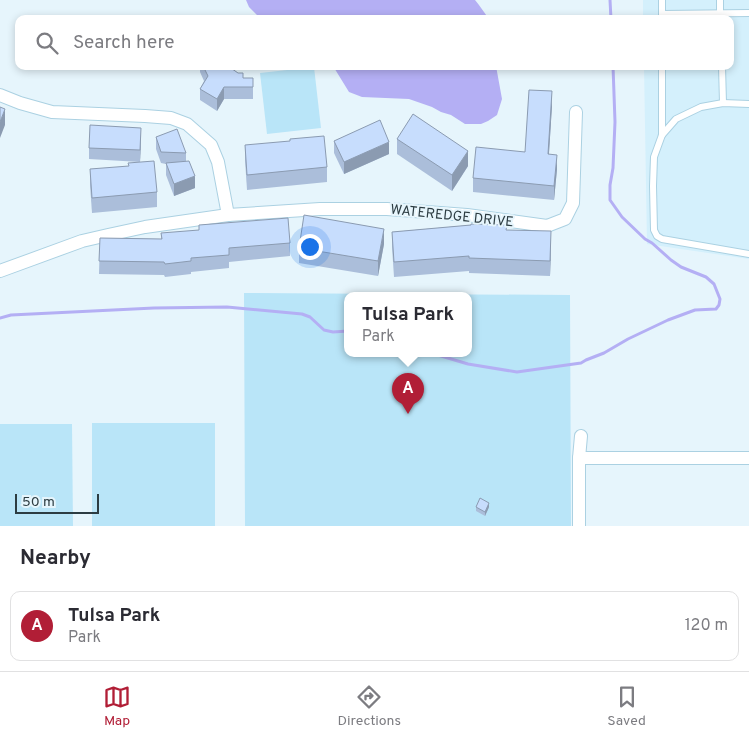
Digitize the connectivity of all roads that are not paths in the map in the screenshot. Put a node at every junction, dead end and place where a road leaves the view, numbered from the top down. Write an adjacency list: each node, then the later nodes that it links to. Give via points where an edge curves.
1 (662, 0): 4 (lane)
2 (720, 0): 5 (lane)
3 (749, 13): 6 (lane)
4 (662, 15)
5 (720, 15)
6 (730, 15)
7 (662, 70): 13 (lane)
8 (722, 70): 10 (lane)
9 (0, 95): 14 (street, via 52,112 171,118 187,124 211,144 218,162)
10 (723, 103): 11 (lane); 13 (lane, via 701,107 676,119)
11 (749, 104)
12 (576, 112): 14 (street, WATEREDGE DRIVE, via 573,203 565,219 547,226 467,215 386,209 320,209)
13 (662, 135): 15 (lane, via 654,157 653,225 657,236)
14 (228, 215): 16 (street, WATEREDGE DRIVE, via 145,227 82,241)
15 (749, 254)
16 (0, 271)
17 (581, 436): 18 (street)
18 (580, 458): 19 (street); 20 (street)
19 (749, 458)
20 (580, 526)

